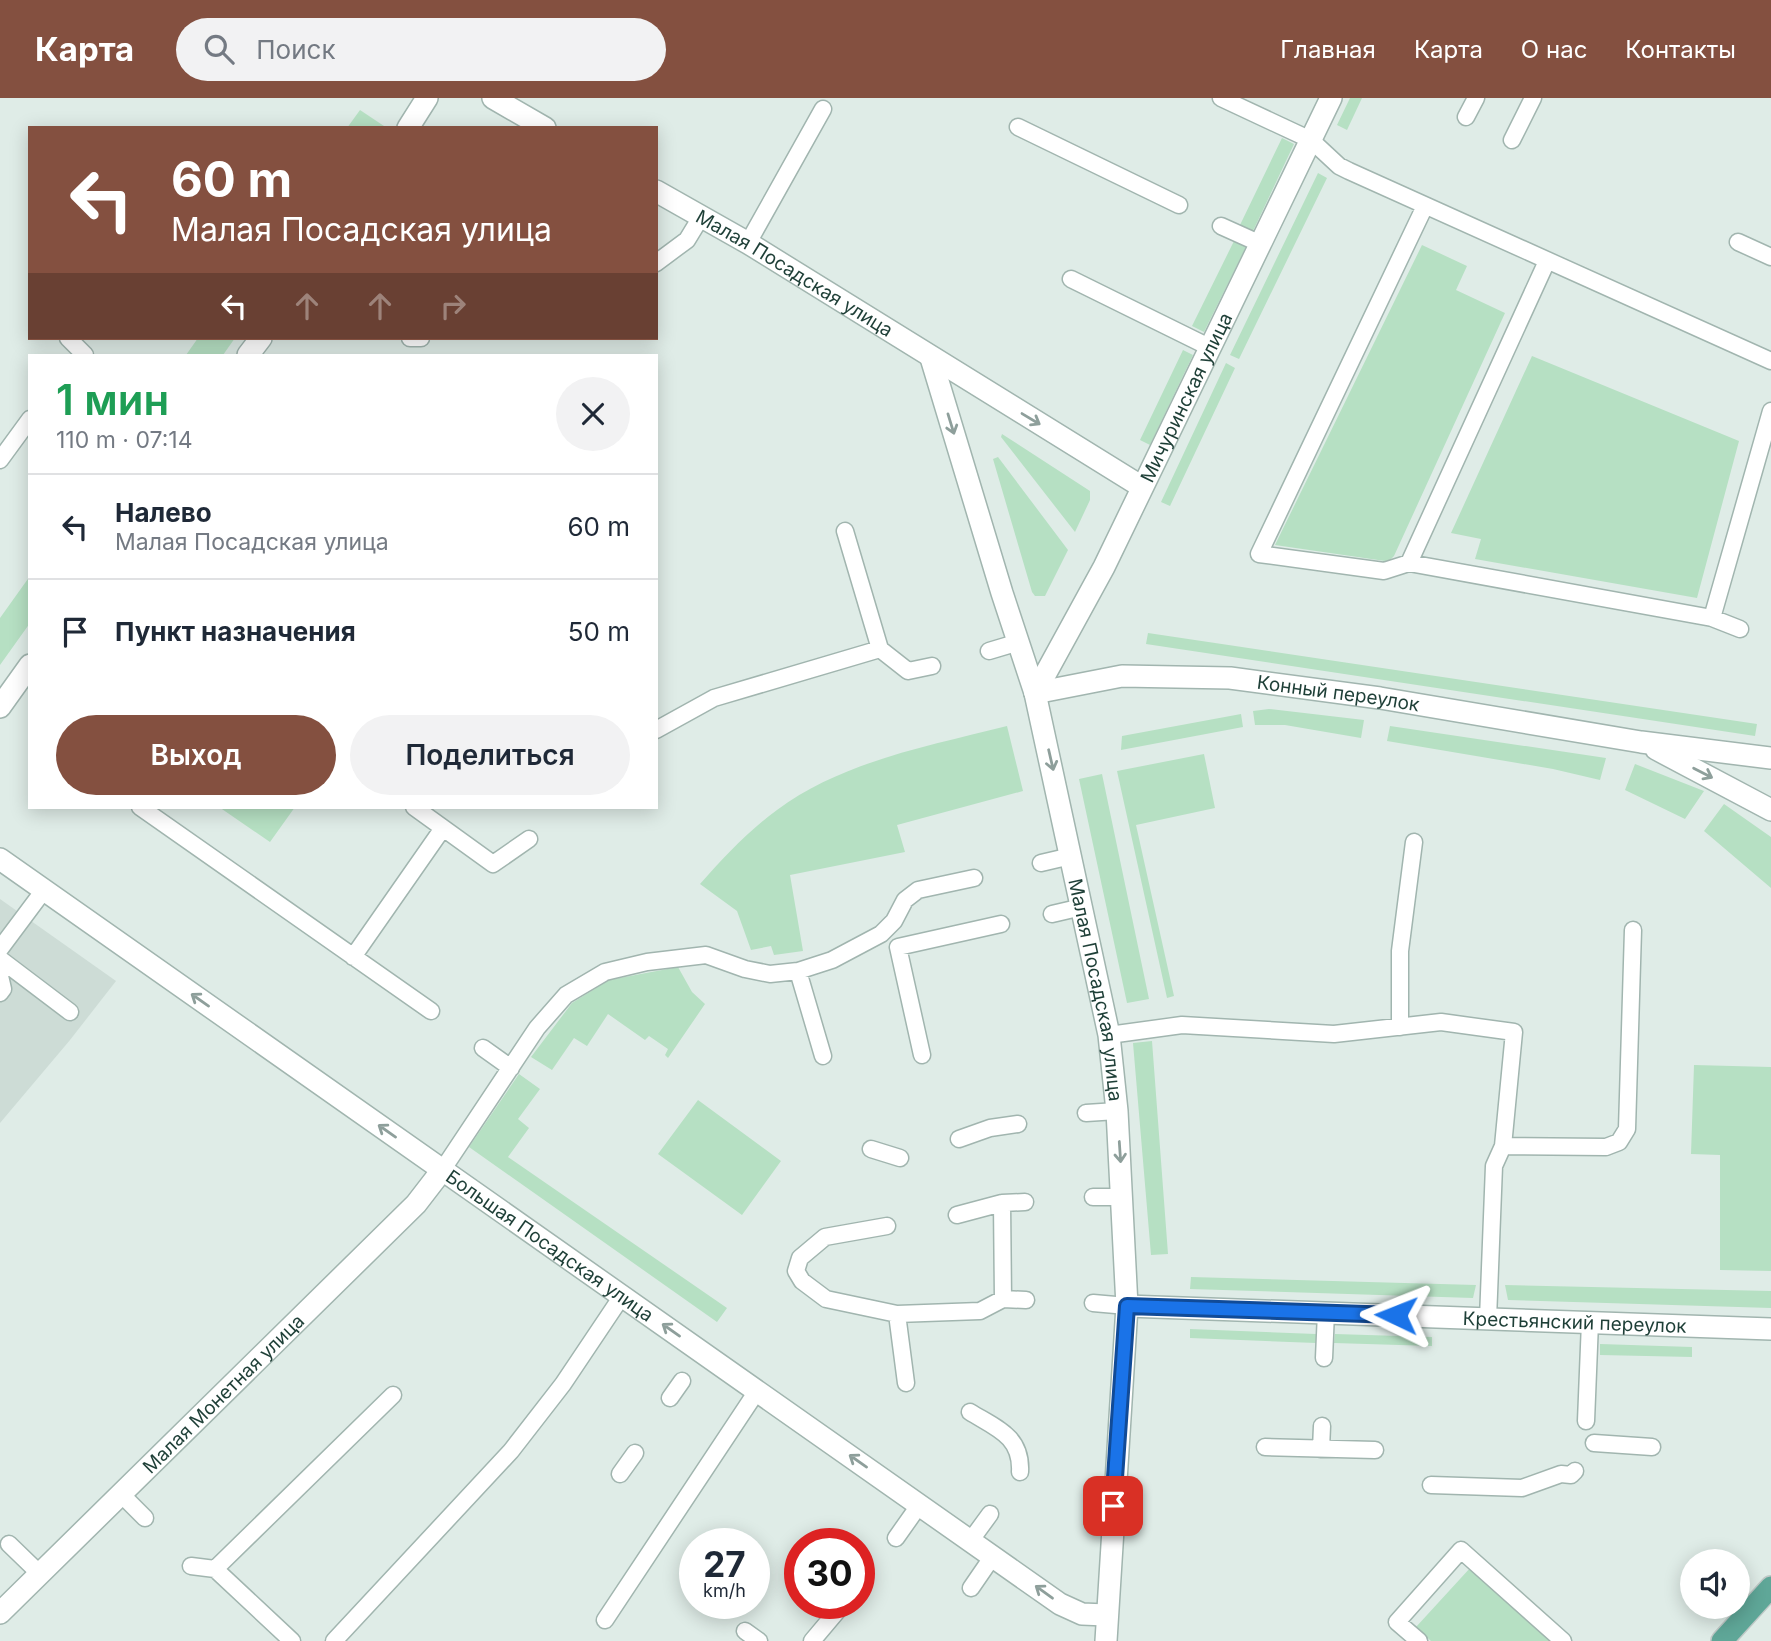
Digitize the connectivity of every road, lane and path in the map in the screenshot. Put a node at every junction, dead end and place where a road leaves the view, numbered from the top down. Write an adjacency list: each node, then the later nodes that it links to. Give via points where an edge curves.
1 (428, 98): 9 (street)
2 (492, 98): 10 (street)
3 (1221, 98): 12 (lane)
4 (1331, 98): 12 (street, Мичуринская улица)
5 (1475, 98): 8 (lane)
6 (1533, 98): 13 (lane)
7 (823, 109): 20 (lane)
8 (1466, 117)
9 (409, 126)
10 (541, 126)
11 (1018, 127): 15 (lane)
12 (1311, 140): 16 (lane, via 1339,166); 21 (street, Мичуринская улица)
13 (1512, 140)
14 (658, 192): 17 (street, Малая Посадская улица)
15 (1179, 205)
16 (1425, 206): 23 (lane); 36 (lane, via 1259,554 1384,571)
17 (701, 217): 20 (street, Малая Посадская улица); 24 (lane, via 687,240)
18 (1221, 226): 21 (lane)
19 (1738, 242): 22 (lane)
20 (748, 243): 29 (street, Малая Посадская улица)
21 (1261, 244): 27 (street, Мичуринская улица)
22 (1771, 257)
23 (1547, 261): 30 (lane); 36 (lane)
24 (658, 262)
25 (1071, 279): 27 (lane)
26 (259, 340): 28 (street)
27 (1211, 348): 34 (street, Мичуринская улица)
28 (249, 354)
29 (932, 358): 34 (street, Малая Посадская улица, one-way to 34); 39 (street, Малая Посадская улица, one-way to 39)
30 (1771, 361)
31 (1771, 411): 37 (lane)
32 (28, 422): 33 (lane)
33 (0, 460)
34 (1142, 487): 44 (street, Мичуринская улица)
35 (845, 531): 40 (lane)
36 (1409, 563): 37 (lane)
37 (1712, 618): 38 (lane)
38 (1740, 629)
39 (1019, 642): 41 (lane); 44 (street, Малая Посадская улица)
40 (880, 649): 42 (lane, via 908,671); 46 (lane, via 714,698)
41 (989, 651)
42 (932, 666)
43 (28, 668): 45 (street)
44 (1035, 693): 47 (street, Конный переулок, via 1122,676 1230,678); 55 (street, Малая Посадская улица, one-way to 55)
45 (0, 707)
46 (658, 729)
47 (1642, 742): 48 (street, Конный переулок); 51 (street, Конный переулок, one-way to 51)
48 (1771, 757)
49 (143, 809): 65 (lane)
50 (417, 809): 52 (lane)
51 (1771, 810)
52 (443, 828): 53 (lane, via 493,864); 65 (lane)
53 (528, 839)
54 (1414, 842): 72 (lane, via 1400,951)
55 (1071, 856): 57 (lane); 60 (street, Малая Посадская улица)
56 (0, 859): 59 (street, Большая Посадская улица)
57 (1041, 863)
58 (974, 878): 67 (lane, via 918,890 905,900 881,934 832,960)
59 (44, 890): 64 (lane); 85 (street, Большая Посадская улица, one-way to 59)
60 (1082, 907): 61 (lane); 73 (street, Малая Посадская улица)
61 (1052, 914)
62 (1001, 925): 75 (lane, via 898,947)
63 (1633, 930): 82 (lane, via 1627,1129 1619,1142 1606,1147)
64 (0, 949)
65 (353, 957): 71 (lane)
66 (0, 959): 70 (lane)
67 (798, 971): 76 (lane); 77 (lane, via 770,974 706,956 606,972 566,995)
68 (0, 976): 69 (lane)
69 (0, 993)
70 (71, 1012)
71 (430, 1012)
72 (1400, 1027): 73 (lane, via 1334,1034 1182,1025); 82 (lane, via 1441,1022 1514,1032)
73 (1109, 1035): 78 (street, Малая Посадская улица)
74 (483, 1048): 77 (lane)
75 (922, 1055)
76 (823, 1056)
77 (511, 1068): 85 (lane)
78 (1117, 1111): 79 (lane); 86 (street, Малая Посадская улица, one-way to 86)
79 (1086, 1114)
80 (1018, 1124): 81 (lane)
81 (959, 1139)
82 (1503, 1146): 99 (lane, via 1494,1166)
83 (871, 1149): 84 (lane)
84 (900, 1158)
85 (443, 1169): 92 (street, Большая Посадская улица); 121 (street, Малая Монетная улица, via 416,1204)
86 (1123, 1196): 87 (lane); 96 (street, Малая Посадская улица)
87 (1093, 1197)
88 (1025, 1202): 89 (lane)
89 (1002, 1203): 90 (lane); 93 (lane)
90 (957, 1215)
91 (887, 1226): 98 (lane, via 825,1237 800,1258 796,1271 826,1299)
92 (622, 1296): 105 (street, Большая Посадская улица, one-way to 92); 140 (lane, via 511,1451)
93 (1003, 1299): 94 (lane); 98 (lane, via 980,1311)
94 (1026, 1300)
95 (1093, 1303): 96 (lane)
96 (1127, 1306): 97 (street, Крестьянский переулок); 135 (street, Малая Посадская улица)
97 (1326, 1312): 99 (street, Крестьянский переулок); 102 (lane)
98 (897, 1314): 104 (lane)
99 (1488, 1319): 100 (street, Крестьянский переулок)
100 (1590, 1322): 101 (street, Крестьянский переулок); 109 (lane)
101 (1771, 1329)
102 (1324, 1358)
103 (682, 1381): 107 (lane)
104 (906, 1383)
105 (757, 1391): 122 (street, Большая Посадская улица, one-way to 105); 137 (lane)
106 (393, 1395): 130 (lane)
107 (670, 1398)
108 (970, 1412): 118 (lane, via 1004,1432 1015,1445)
109 (1586, 1421)
110 (1322, 1426): 114 (lane)
111 (1594, 1443): 113 (lane)
112 (1265, 1447): 114 (lane)
113 (1652, 1447)
114 (1321, 1448): 115 (lane)
115 (1375, 1450)
116 (635, 1453): 119 (lane)
117 (1575, 1471): 120 (lane, via 1522,1488)
118 (1020, 1472)
119 (620, 1474)
120 (1431, 1485)
121 (121, 1494): 124 (lane); 131 (street, Малая Монетная улица)
122 (920, 1504): 125 (lane); 126 (street, Большая Посадская улица)
123 (990, 1514): 126 (lane)
124 (145, 1518)
125 (896, 1538)
126 (971, 1540): 128 (street, Большая Посадская улица)
127 (9, 1544): 131 (lane)
128 (993, 1556): 133 (lane); 135 (street, Большая Посадская улица, one-way to 128, via 1082,1614 1060,1604)
129 (191, 1566): 130 (lane)
130 (215, 1569): 139 (lane)
131 (40, 1574): 134 (street, Малая Монетная улица)
132 (1771, 1587): 146 (main road)
133 (971, 1588)
134 (0, 1614)
135 (1106, 1615): 143 (street, Малая Посадская улица)
136 (831, 1619): 142 (lane)
137 (605, 1620)
138 (745, 1631): 141 (lane)
139 (292, 1641)
140 (334, 1641)
141 (759, 1641)
142 (812, 1641)
143 (1106, 1641)
144 (1419, 1641): 145 (lane, via 1397,1622 1461,1550)
145 (1563, 1641)
146 (1722, 1641)

